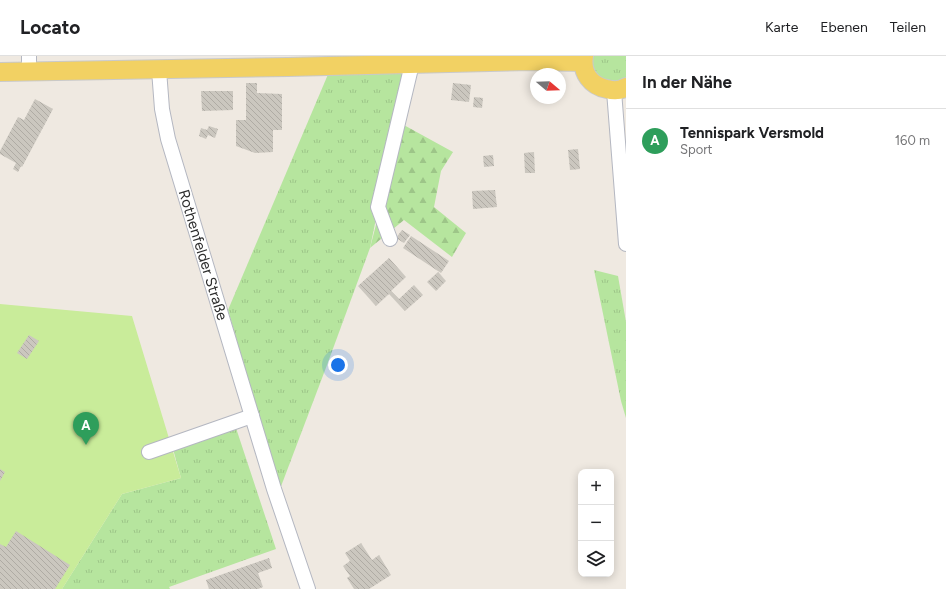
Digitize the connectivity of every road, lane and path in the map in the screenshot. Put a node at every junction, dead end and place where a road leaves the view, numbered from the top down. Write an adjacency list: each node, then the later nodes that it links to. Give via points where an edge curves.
1 (583, 59): 2 (main road); 6 (main road, via 585,73 592,83 600,88)
2 (412, 60): 4 (main road); 7 (street, via 378,207)
3 (29, 64): 4 (main road); 5 (main road)
4 (159, 70): 9 (street, Rothenfelder Straße, via 162,109 168,139)
5 (0, 72)
6 (620, 89): 8 (street)
7 (390, 239)
8 (626, 244)
9 (252, 416): 10 (street); 11 (street, Rothenfelder Straße)
10 (149, 452)
11 (308, 589)

